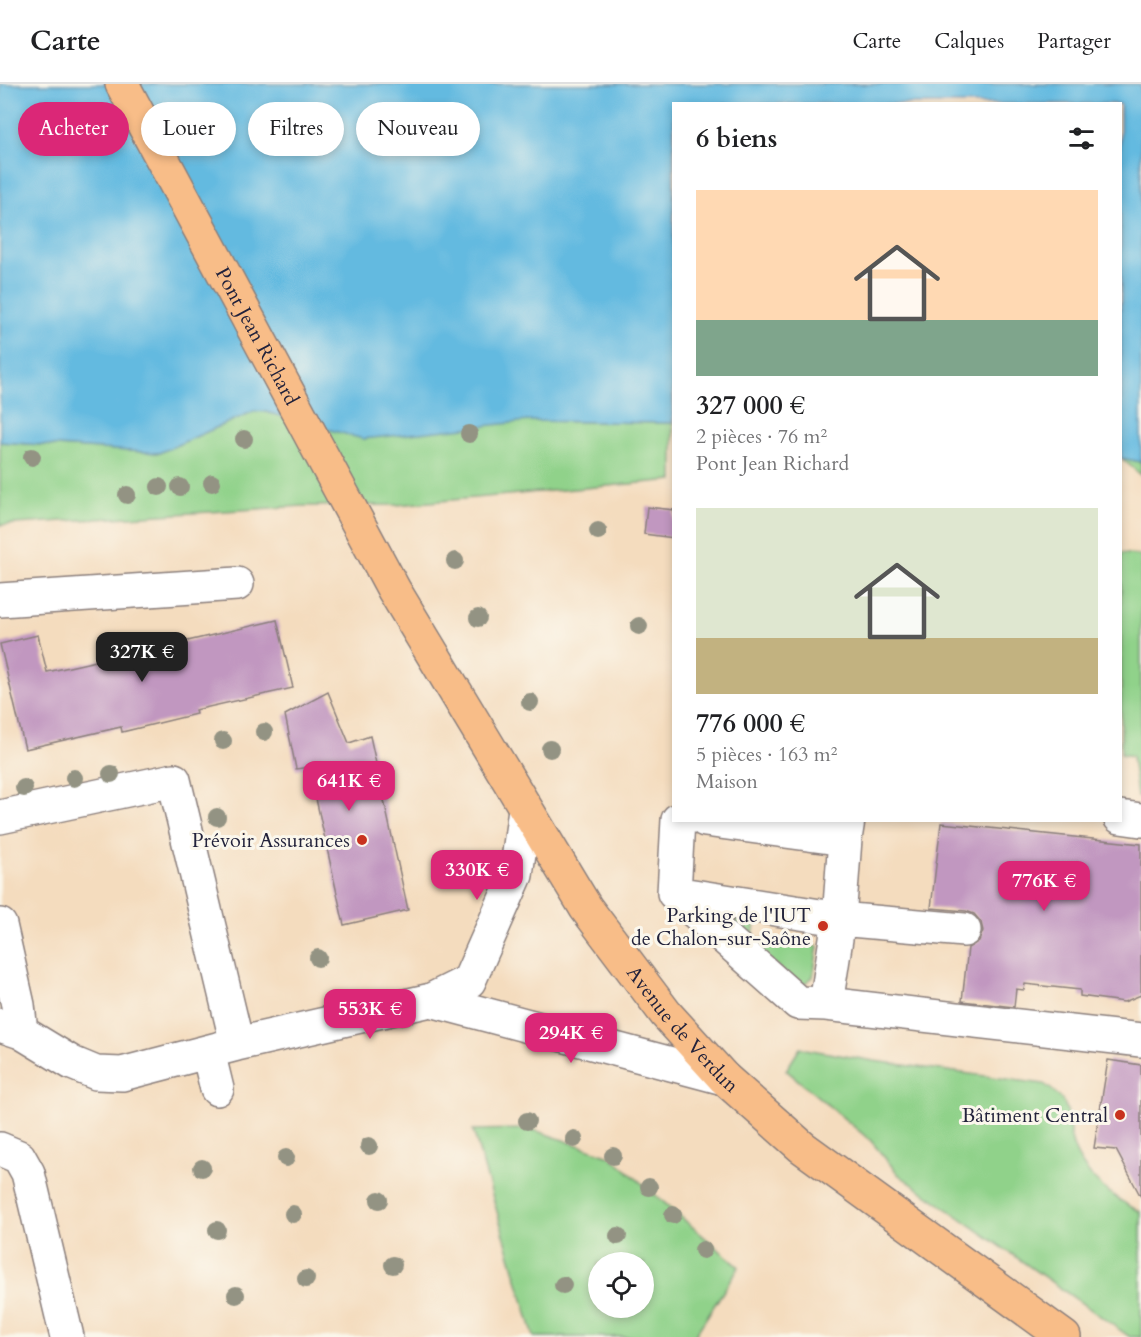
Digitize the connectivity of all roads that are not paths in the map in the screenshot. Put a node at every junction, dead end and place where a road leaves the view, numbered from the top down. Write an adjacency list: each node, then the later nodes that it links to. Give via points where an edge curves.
1 (122, 84): 3 (main road, Pont Jean Richard)
2 (237, 584): 4 (street)
3 (394, 590): 5 (main road, Avenue de Verdun)
4 (0, 600)
5 (525, 808): 16 (street, via 516,875 469,981); 21 (main road, Avenue de Verdun, via 586,908 666,1014)
6 (1122, 817): 8 (street)
7 (0, 818): 20 (street, via 174,780)
8 (1141, 820)
9 (678, 822): 12 (street)
10 (733, 822): 11 (street)
11 (846, 830): 13 (street)
12 (674, 893): 13 (street); 17 (street, via 798,1003)
13 (838, 919): 15 (street); 17 (street)
14 (0, 925): 18 (street, via 18,1005)
15 (964, 930)
16 (431, 1000): 20 (street); 21 (street)
17 (826, 1004): 19 (street)
18 (10, 1028): 20 (street, via 96,1073 122,1074)
19 (1141, 1040)
20 (223, 1048): 22 (street)
21 (724, 1078): 25 (main road, Avenue de Verdun, via 802,1147)
22 (218, 1089)
23 (0, 1149): 24 (street, via 19,1157 28,1173)
24 (67, 1337)
25 (1064, 1337)

